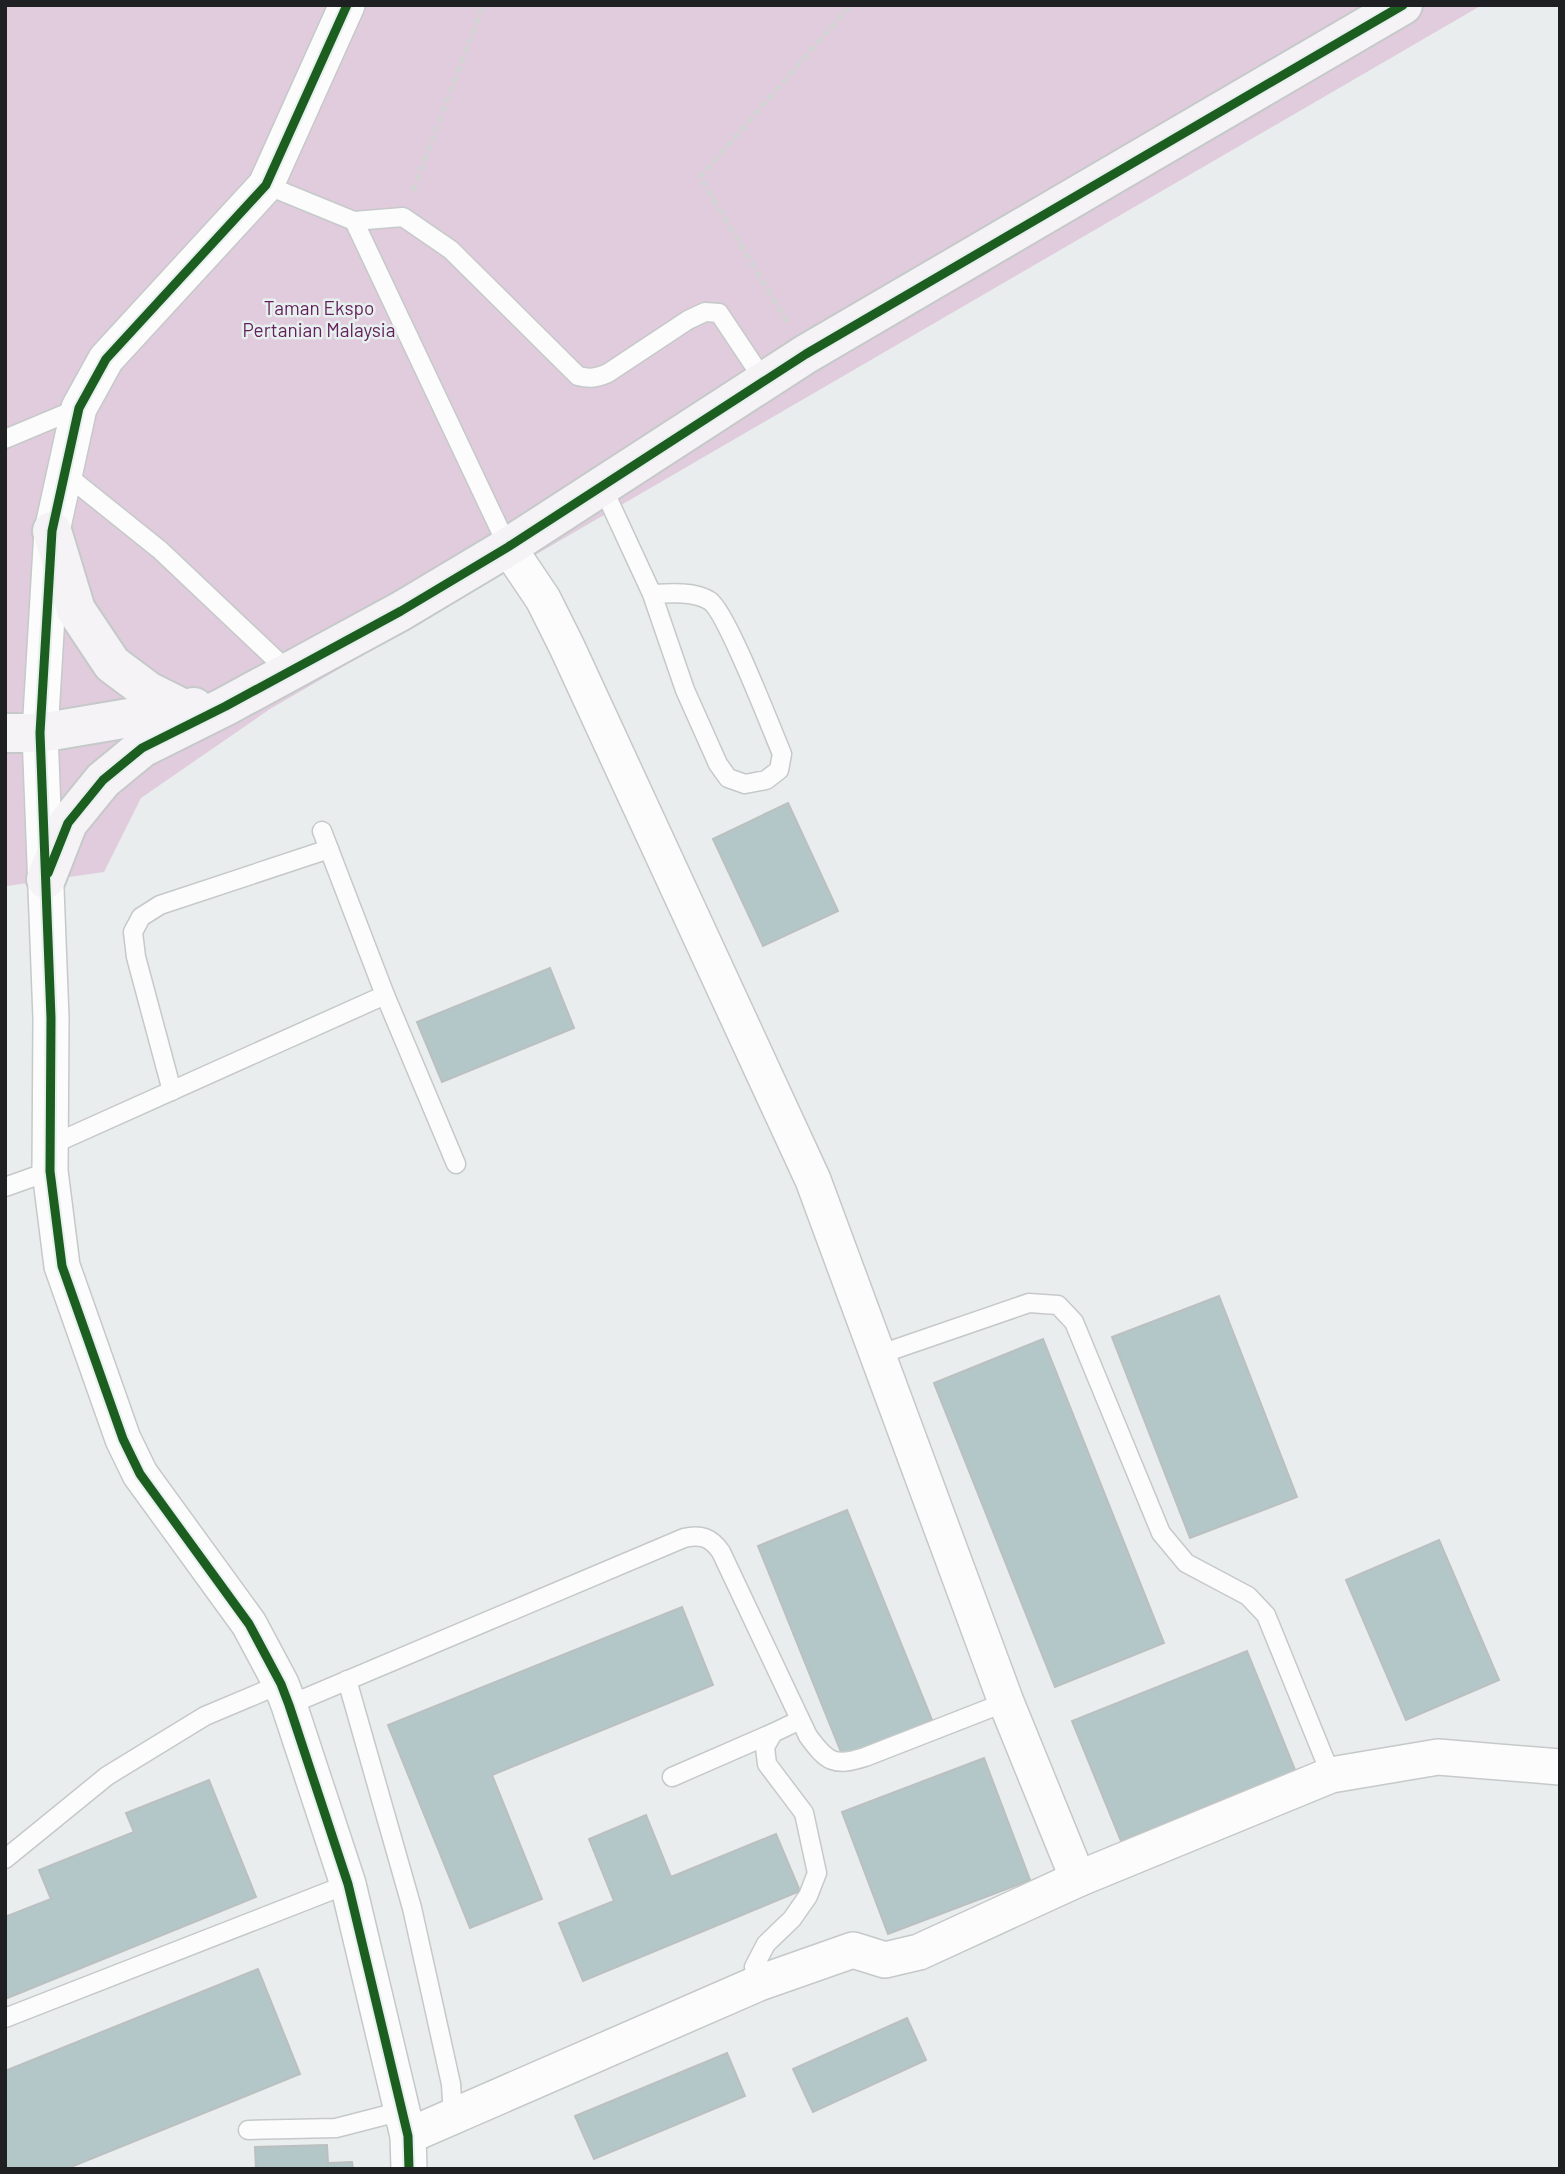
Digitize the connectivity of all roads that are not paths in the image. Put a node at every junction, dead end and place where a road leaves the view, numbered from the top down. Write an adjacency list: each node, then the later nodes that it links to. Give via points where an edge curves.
1 (347, 5): 3 (street)
2 (1403, 5): 5 (street)
3 (266, 185): 4 (lane); 6 (street, via 106,359)
4 (354, 221): 5 (lane, via 403,217 451,250 578,376 588,379 608,373 705,312 719,313); 11 (lane)
5 (765, 382): 9 (street)
6 (79, 408): 7 (lane); 8 (street)
7 (5, 439)
8 (64, 473): 10 (street); 13 (lane, via 160,550)
9 (602, 486): 11 (street); 12 (lane)
10 (52, 531): 14 (street, via 76,610 112,664 148,691); 15 (street)
11 (508, 547): 13 (street); 24 (street, via 568,647 813,1180)
12 (652, 594): 12 (lane, via 681,592 711,601 726,624 782,754 779,770 766,780 745,784 728,778 718,765 685,690)
13 (276, 678): 14 (street); 18 (street, via 142,748 103,780 68,823)
14 (186, 710): 15 (street)
15 (22, 733): 18 (street)
16 (322, 831): 17 (lane)
17 (330, 849): 19 (lane); 20 (lane, via 160,905 141,917 133,932 136,957)
18 (46, 879): 21 (street)
19 (385, 995): 20 (lane); 22 (lane)
20 (172, 1091): 21 (lane)
21 (50, 1158): 23 (lane); 26 (street, via 62,1266 123,1439 140,1474 250,1624)
22 (456, 1164)
23 (5, 1187)
24 (878, 1355): 27 (street); 31 (lane, via 1029,1303 1058,1305 1074,1322 1161,1532 1186,1563 1248,1596 1266,1615)
25 (347, 1680): 26 (lane); 28 (lane, via 694,1535 715,1543 721,1552); 38 (lane, via 412,1908 451,2084)
26 (285, 1694): 33 (lane, via 205,1716 107,1776); 35 (street)
27 (1006, 1702): 28 (lane, via 845,1763 828,1759); 34 (street)
28 (800, 1720): 29 (lane)
29 (774, 1733): 32 (lane); 36 (lane, via 765,1746 767,1764 804,1813 817,1873 792,1919 766,1944 754,1967)
30 (1560, 1767): 31 (street, via 1437,1757)
31 (1331, 1775): 34 (street)
32 (672, 1777)
33 (5, 1859)
34 (1078, 1879): 36 (street, via 919,1952 885,1960 853,1950)
35 (348, 1884): 37 (lane); 40 (street)
36 (759, 1983): 38 (street)
37 (5, 2018)
38 (453, 2116): 40 (street)
39 (248, 2130): 40 (lane, via 336,2128)
40 (406, 2138)

